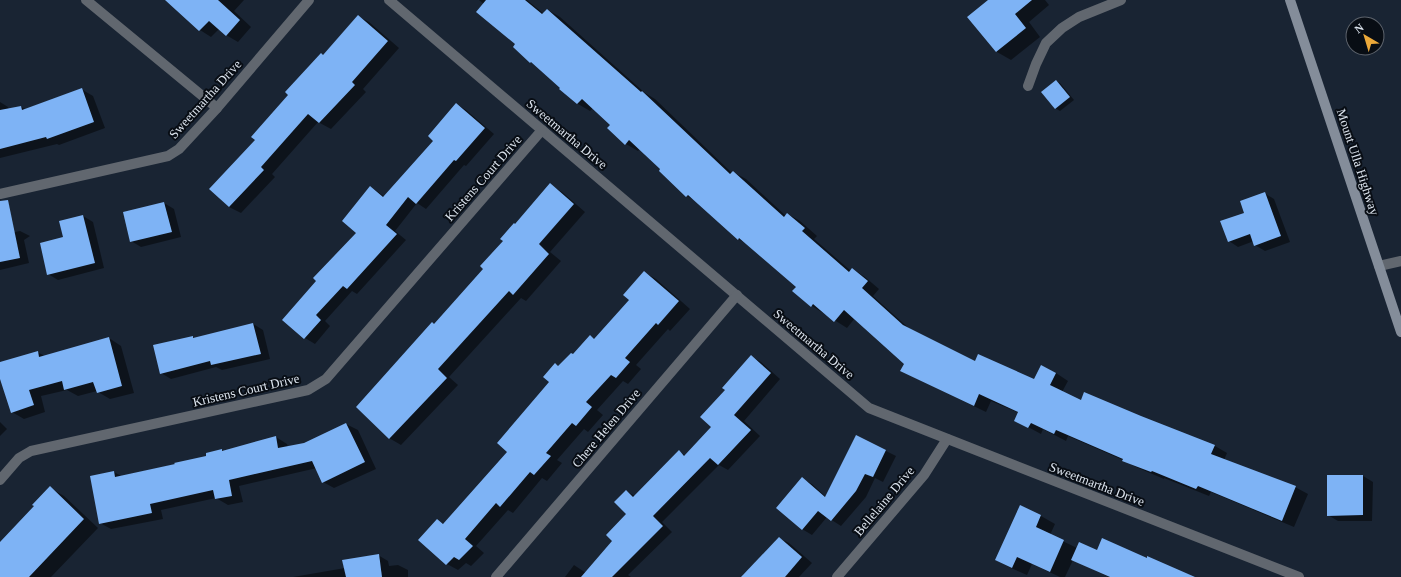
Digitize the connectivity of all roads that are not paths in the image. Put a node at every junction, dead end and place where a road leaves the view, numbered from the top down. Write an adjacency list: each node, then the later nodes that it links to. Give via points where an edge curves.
1 (86, 0): 7 (street)
2 (309, 0): 7 (street, Sweetmartha Drive)
3 (389, 0): 8 (street, Sweetmartha Drive)
4 (1121, 0): 6 (street, via 1079,17 1062,28 1046,43)
5 (1290, 0): 11 (main road, Mount Ulla Highway)
6 (1028, 86)
7 (217, 108): 9 (street, Sweetmartha Drive, via 168,156)
8 (542, 130): 12 (street, Sweetmartha Drive); 15 (street, Kristens Court Drive, via 326,379 308,390 31,451 19,458)
9 (0, 194)
10 (1401, 261): 11 (street)
11 (1379, 266): 13 (main road, Mount Ulla Highway)
12 (737, 295): 14 (street, Sweetmartha Drive, via 869,408); 16 (street, Chere Helen Drive)
13 (1401, 332)
14 (947, 439): 17 (street, Bellelaine Drive, via 924,475); 18 (street, Sweetmartha Drive)
15 (0, 480)
16 (496, 577)
17 (837, 577)
18 (1299, 577)

